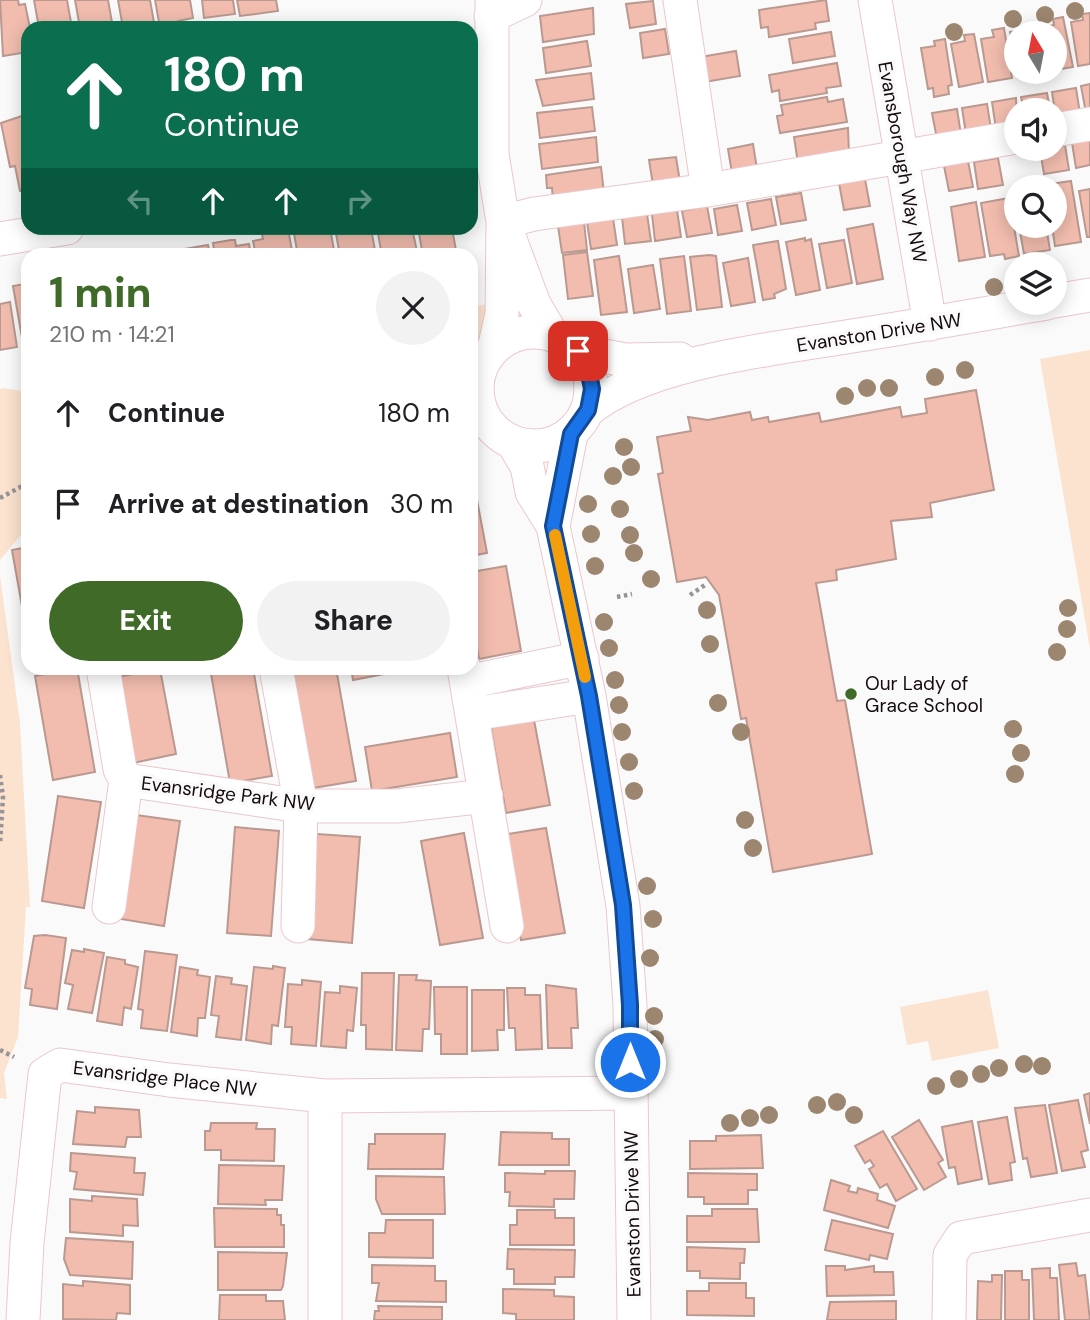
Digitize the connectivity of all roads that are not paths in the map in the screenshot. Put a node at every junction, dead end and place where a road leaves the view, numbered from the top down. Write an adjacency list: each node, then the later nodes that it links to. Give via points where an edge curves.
1 (525, 0): 4 (street)
2 (680, 0): 10 (street)
3 (875, 0): 9 (street, Evansborough Way NW)
4 (492, 8): 8 (street)
5 (1090, 124): 6 (street)
6 (1067, 128)
7 (1004, 139): 9 (street)
8 (481, 156): 11 (street)
9 (902, 158): 10 (street); 17 (street, Evansborough Way NW)
10 (708, 190): 11 (street)
11 (503, 222): 18 (street, via 534,304); 19 (street, via 502,314)
12 (24, 235): 13 (street)
13 (0, 239)
14 (1090, 295): 15 (street)
15 (1067, 299)
16 (1004, 311): 17 (street, Evanston Drive NW)
17 (930, 324): 20 (street, Evanston Drive NW)
18 (564, 342): 19 (street, via 531,331); 20 (street, Evanston Drive NW, via 625,360); 23 (street, via 592,389)
19 (495, 345): 21 (street)
20 (711, 359): 23 (street, Evanston Drive NW, via 605,396)
21 (478, 374)
22 (478, 404): 24 (street, via 496,433)
23 (579, 422): 24 (street, via 553,444); 25 (street, Evanston Drive NW)
24 (513, 443): 25 (street, Evanston Drive NW, via 527,467 532,492)
25 (553, 526): 26 (street, Evanston Drive NW)
26 (582, 658): 27 (street); 31 (street, Evanston Drive NW)
27 (478, 673)
28 (104, 675): 33 (street, Evansridge Park NW, via 120,769)
29 (277, 675): 35 (street)
30 (466, 675): 32 (street)
31 (589, 696): 32 (street); 39 (street, Evanston Drive NW, via 623,905)
32 (473, 714): 34 (street)
33 (126, 780): 35 (street, Evansridge Park NW); 36 (street)
34 (486, 796): 35 (street, Evansridge Park NW, via 397,806); 38 (street)
35 (301, 806): 37 (street)
36 (109, 907)
37 (298, 926)
38 (507, 926)
39 (630, 1093): 40 (street, Evansridge Place NW); 44 (street, Evanston Drive NW)
40 (325, 1096): 42 (street, Evansridge Place NW, via 60,1065 45,1074); 43 (street)
41 (1090, 1215): 45 (street, via 961,1238 950,1255)
42 (23, 1320)
43 (325, 1320)
44 (634, 1320)
45 (949, 1320)

